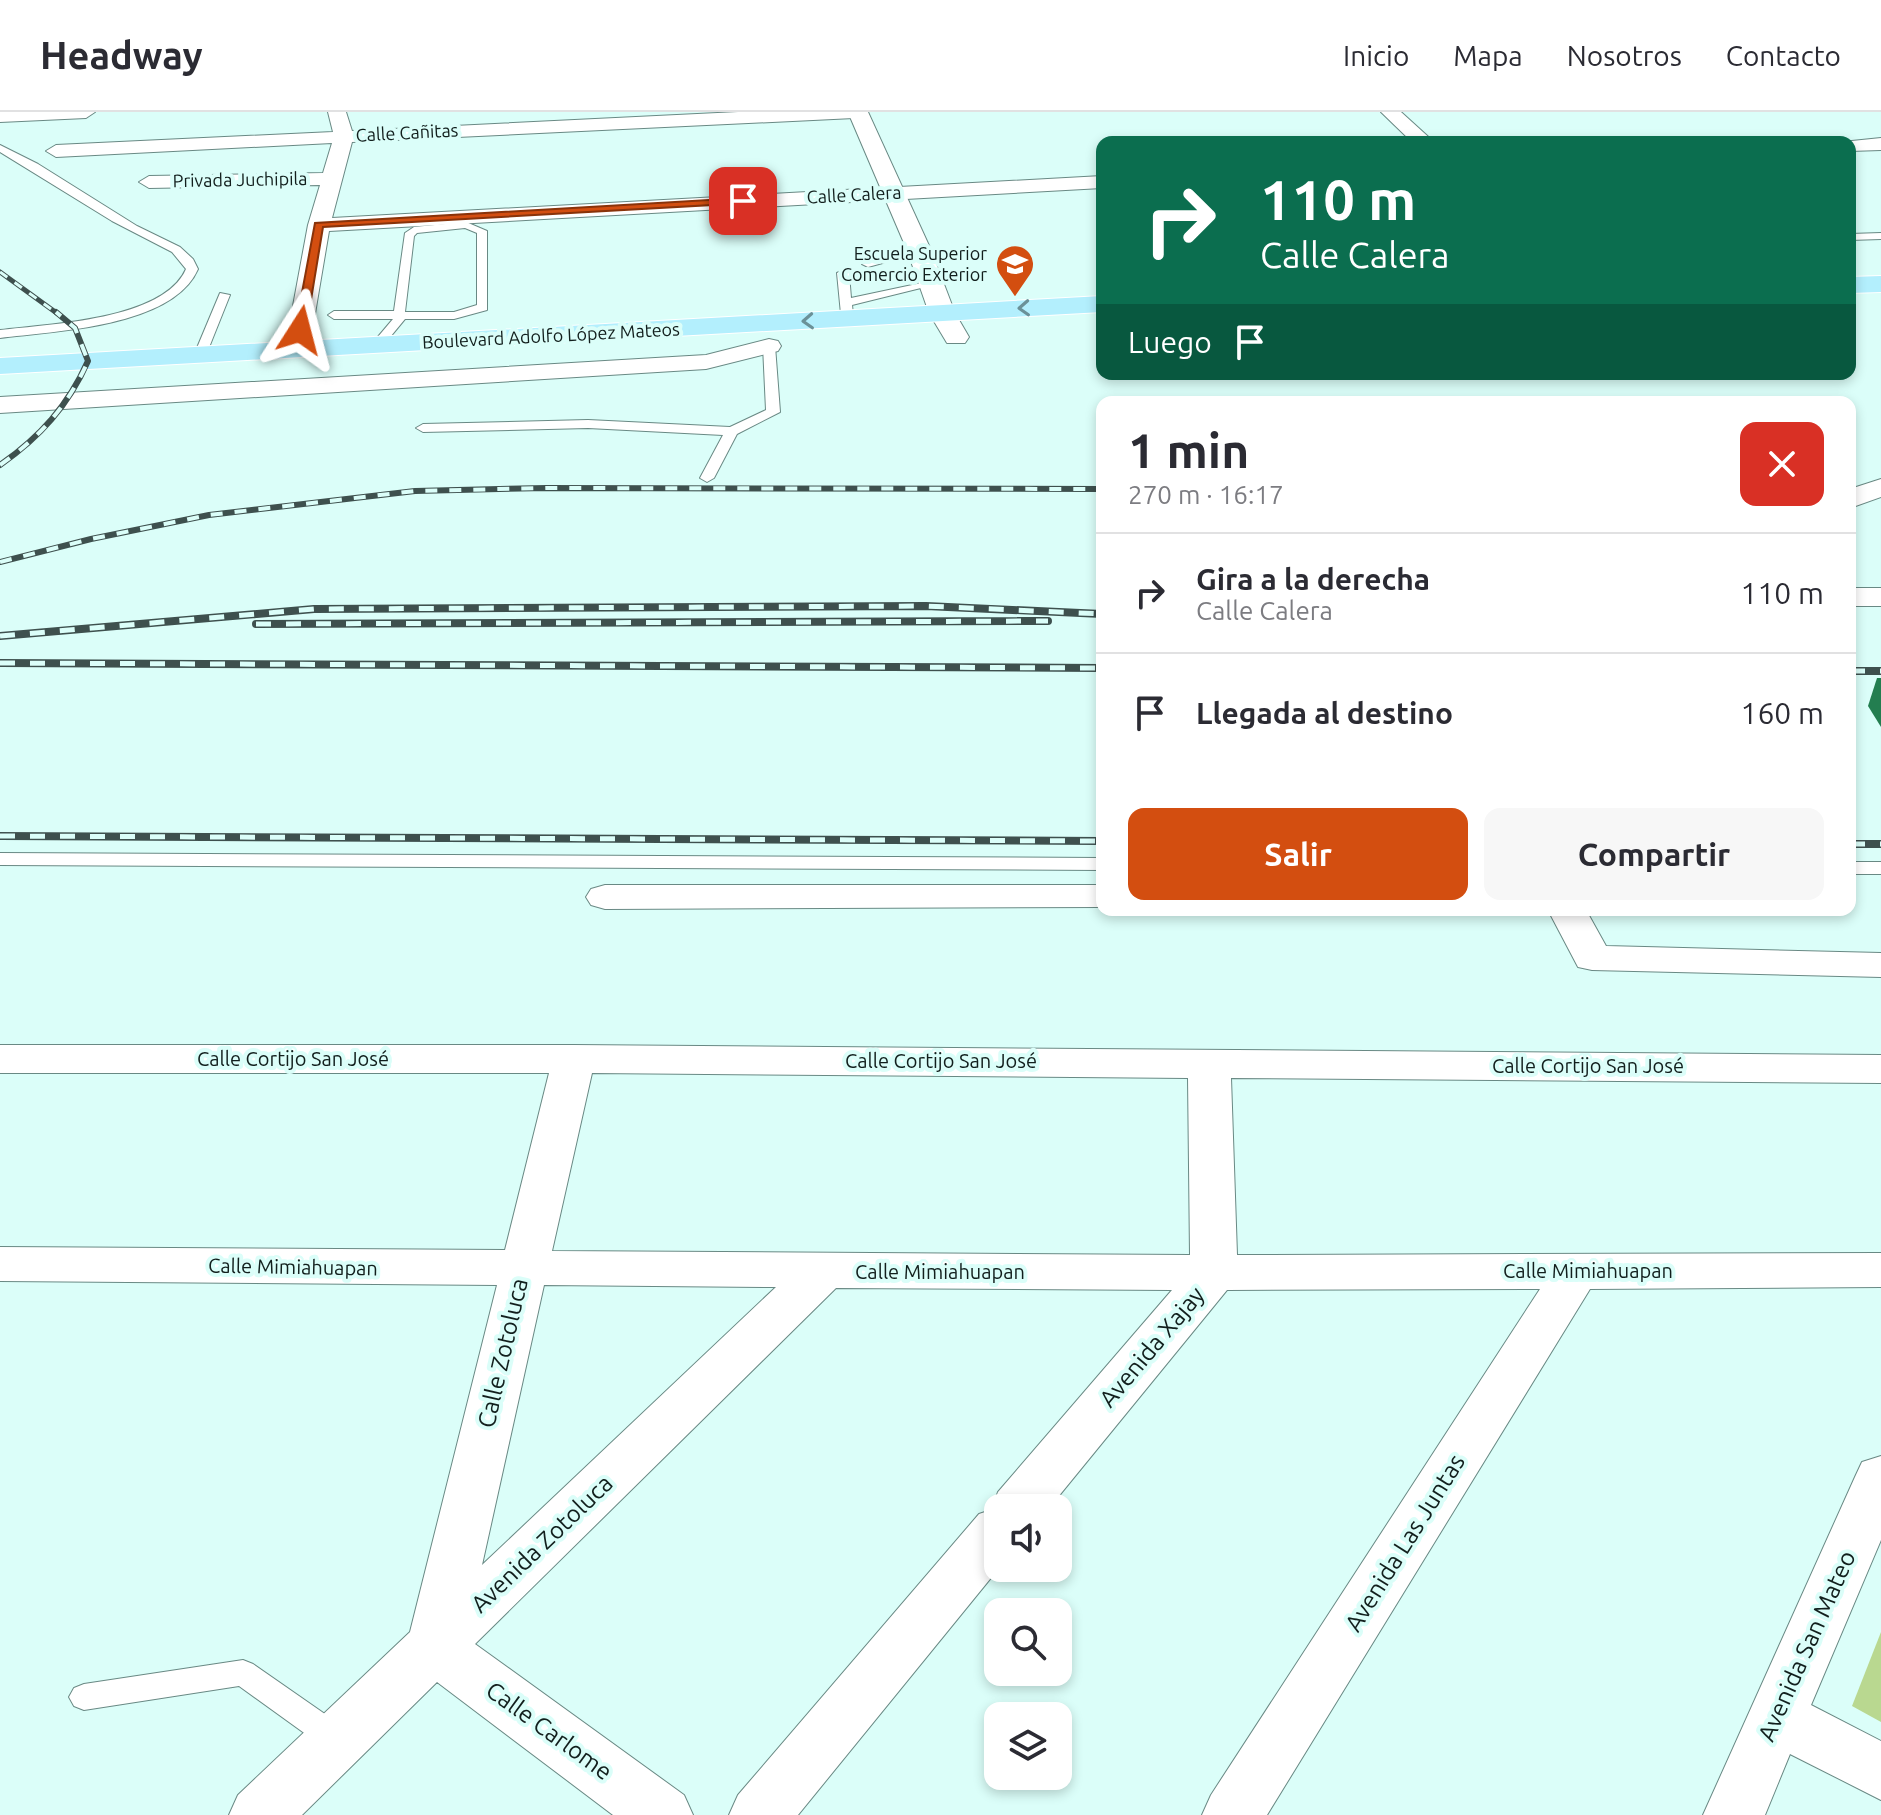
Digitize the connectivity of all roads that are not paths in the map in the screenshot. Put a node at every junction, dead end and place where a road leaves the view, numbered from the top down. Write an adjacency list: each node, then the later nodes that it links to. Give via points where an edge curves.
1 (86, 112): 5 (street)
2 (337, 112): 6 (street)
3 (856, 112): 6 (street, Calle Cañitas); 15 (street)
4 (1390, 112): 7 (street)
5 (0, 116)
6 (344, 136): 11 (street, Calle Cañitas); 12 (street)
7 (1417, 136)
8 (1881, 144): 9 (street)
9 (1856, 145)
10 (0, 148): 35 (lane, via 179,252 192,269 176,292 157,302 94,319)
11 (56, 151)
12 (331, 179): 13 (street, Privada Juchipila); 16 (street)
13 (149, 182)
14 (1096, 182): 15 (street, Calle Calera)
15 (895, 192): 16 (street, Calle Calera); 19 (street)
16 (319, 225): 37 (street)
17 (1881, 236): 18 (lane)
18 (1856, 237)
19 (919, 250): 24 (lane); 25 (street)
20 (868, 264): 24 (lane)
21 (1881, 267): 22 (main road)
22 (1856, 268)
23 (849, 270): 30 (lane, via 843,273)
24 (890, 275): 25 (lane); 30 (lane)
25 (931, 284): 32 (street)
26 (1881, 284): 27 (main road)
27 (1856, 285)
28 (224, 295): 38 (lane)
29 (1096, 305): 32 (main road, Boulevard Adolfo López Mateos, one-way to 32)
30 (846, 311): 32 (main road, Boulevard Adolfo López Mateos); 33 (main road, Boulevard Adolfo López Mateos, one-way to 33)
31 (334, 315): 33 (lane)
32 (949, 325): 34 (main road, Boulevard Adolfo López Mateos); 36 (main road, Boulevard Adolfo López Mateos)
33 (403, 327): 33 (lane, via 483,307 482,231 466,225 411,232); 37 (main road, Boulevard Adolfo López Mateos, via 377,345)
34 (1096, 327)
35 (0, 334)
36 (769, 346): 40 (main road, Boulevard Adolfo López Mateos); 42 (street, via 706,362); 44 (lane, via 773,412)
37 (297, 349): 38 (main road, Boulevard Adolfo López Mateos)
38 (200, 355): 40 (main road, Boulevard Adolfo López Mateos)
39 (0, 366): 41 (main road, Boulevard Adolfo López Mateos)
40 (130, 369): 41 (main road, Boulevard Adolfo López Mateos)
41 (22, 378)
42 (0, 405)
43 (423, 428): 44 (lane, via 588,424)
44 (732, 431): 45 (lane)
45 (707, 478)
46 (1881, 487): 47 (street)
47 (1856, 497)
48 (1856, 507): 49 (street)
49 (1881, 507)
50 (1856, 597): 51 (street)
51 (1881, 597)
52 (0, 859): 53 (lane)
53 (1096, 864)
54 (1856, 868): 55 (lane)
55 (1881, 868)
56 (1096, 896): 57 (street)
57 (605, 897)
58 (1570, 916): 59 (street, via 1592,958)
59 (1881, 965)
60 (0, 1059): 61 (street, Calle Cortijo San José)
61 (574, 1059): 62 (street, Calle Cortijo San José); 65 (street, Calle Zotoluca)
62 (1209, 1063): 63 (street, Calle Cortijo San José); 69 (street, Avenida Xajay)
63 (1881, 1069)
64 (0, 1264): 65 (street, Calle Mimiahuapan)
65 (522, 1269): 67 (street, Calle Mimiahuapan); 73 (street, Calle Zotoluca)
66 (1881, 1270): 68 (street, Calle Mimiahuapan)
67 (823, 1271): 69 (street, Calle Mimiahuapan); 73 (street, Avenida Zotoluca)
68 (1576, 1272): 69 (street, Calle Mimiahuapan); 81 (street, Avenida Las Juntas)
69 (1214, 1273): 71 (street, Avenida Xajay)
70 (1881, 1477): 75 (street, Avenida San Mateo)
71 (1029, 1494)
72 (984, 1547): 80 (street)
73 (435, 1647): 76 (street, Avenida Zotoluca); 79 (street, Calle Carlome)
74 (84, 1697): 76 (lane, via 243,1673)
75 (1775, 1716): 77 (street); 82 (street, Avenida San Mateo)
76 (338, 1740): 78 (street, Avenida Zotoluca)
77 (1881, 1772)
78 (260, 1815)
79 (662, 1815)
80 (760, 1815)
81 (1233, 1815)
82 (1734, 1815)

